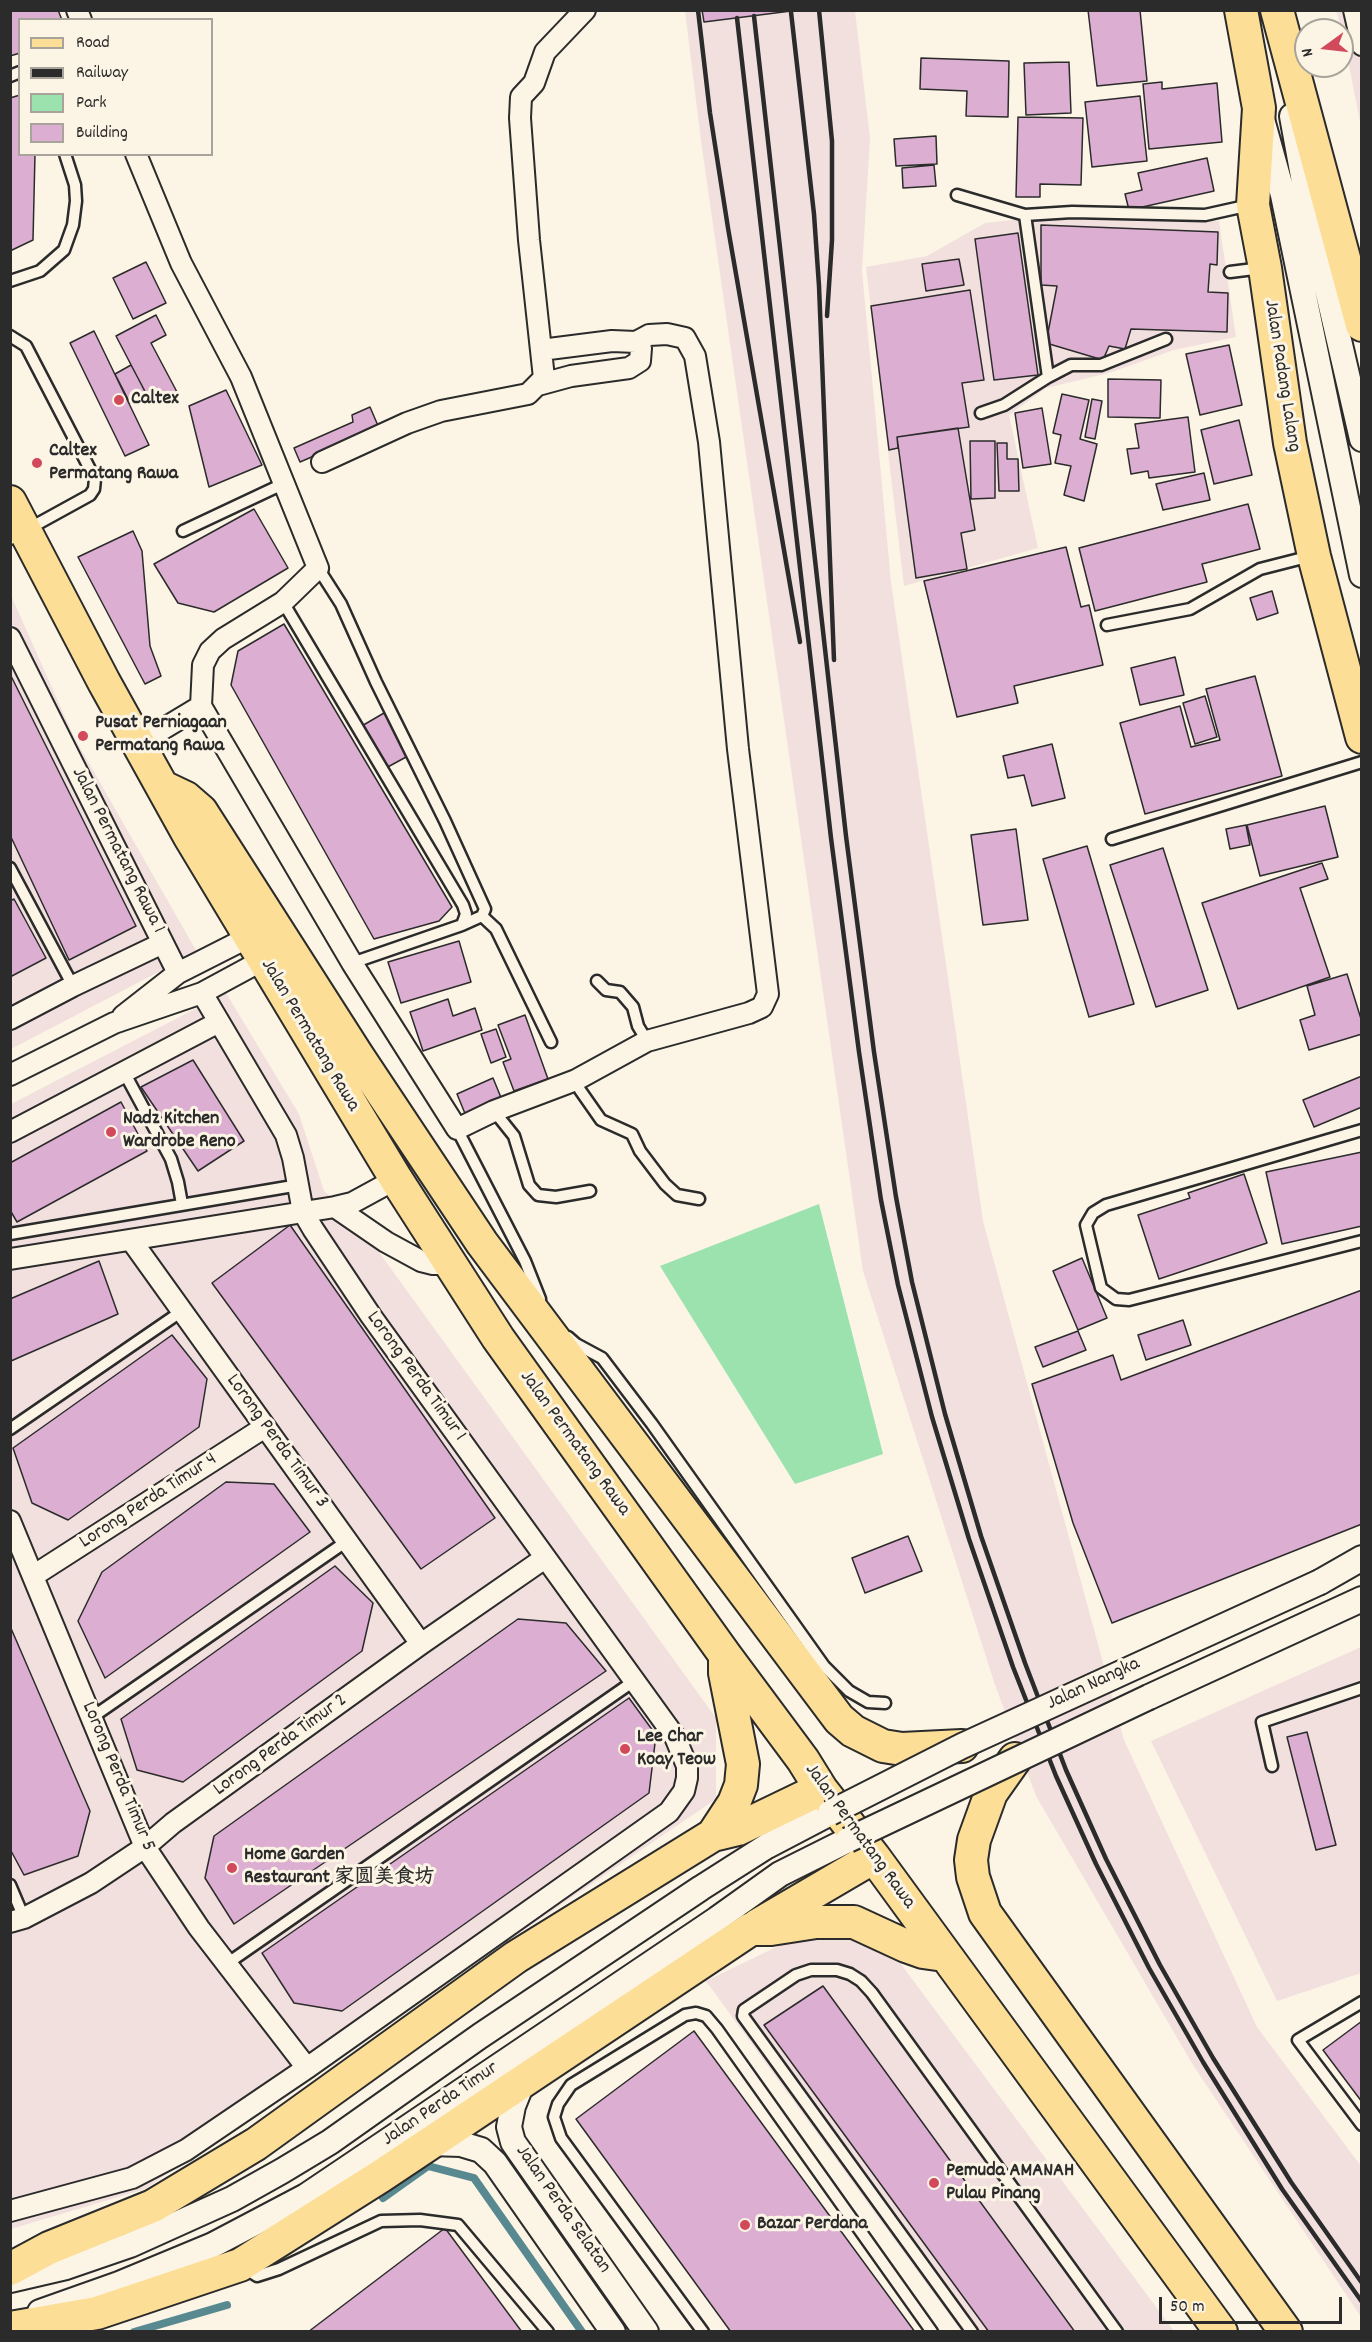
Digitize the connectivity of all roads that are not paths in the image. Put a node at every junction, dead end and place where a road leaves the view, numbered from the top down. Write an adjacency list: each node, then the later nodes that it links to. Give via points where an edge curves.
1 (585, 10): 19 (street, via 545,52 534,83 521,97 529,240)
2 (1242, 10): 6 (main road, Jalan Padang Lalang)
3 (1275, 10): 15 (main road); 23 (street, via 1311,220)
4 (1354, 10): 5 (street)
5 (1362, 45)
6 (1259, 108): 10 (main road, Jalan Padang Lalang); 31 (street, via 1283,195)
7 (66, 156): 14 (lane, via 76,201 64,250 40,272)
8 (137, 156): 25 (street, via 181,263 241,377)
9 (957, 195): 11 (lane)
10 (1253, 205): 11 (lane, via 1205,215); 12 (main road, Jalan Padang Lalang)
11 (1025, 214): 20 (lane)
12 (1265, 267): 13 (lane); 29 (main road, Jalan Padang Lalang, via 1290,443)
13 (1230, 272)
14 (10, 281)
15 (1362, 325)
16 (10, 336): 28 (lane, via 26,346 95,479 90,495)
17 (1166, 339): 20 (lane, via 1101,365 1071,365)
18 (636, 342): 19 (street, via 612,341); 21 (street, via 641,348 640,361 629,368); 54 (street, via 649,335 685,338 695,356 709,442 738,749 768,994 762,1007 749,1013)
19 (541, 350): 21 (street, via 544,378)
20 (1048, 377): 22 (lane, via 1005,405)
21 (538, 385): 24 (street, via 528,394 441,411 407,423)
22 (981, 413)
23 (1362, 439)
24 (322, 462)
25 (285, 483): 27 (lane); 30 (street)
26 (10, 502): 28 (main road, Jalan Permatang Rawa)
27 (183, 531)
28 (18, 535): 37 (main road, Jalan Permatang Rawa)
29 (1314, 556): 33 (lane, via 1260,569 1190,609); 36 (main road, Jalan Padang Lalang)
30 (318, 568): 32 (street); 42 (lane, via 341,604 446,821 485,909)
31 (1362, 575)
32 (283, 602): 35 (street, via 210,651 203,665); 43 (lane, via 463,905 466,914)
33 (1107, 625)
34 (10, 638): 44 (street, Jalan Permatang Rawa 1)
35 (201, 706): 37 (street); 46 (street)
36 (1362, 737)
37 (138, 744): 39 (main road, Jalan Permatang Rawa)
38 (1362, 762): 40 (lane)
39 (173, 792): 45 (main road, Jalan Permatang Rawa); 92 (main road, via 201,811 220,838 482,1243 838,1719 883,1746)
40 (1112, 839)
41 (10, 868): 49 (lane)
42 (482, 916): 43 (lane); 55 (lane, via 496,929)
43 (462, 925): 46 (lane)
44 (163, 943): 47 (street); 49 (street, Jalan Permatang Rawa 1)
45 (256, 949): 47 (street); 50 (street); 63 (main road, Jalan Permatang Rawa)
46 (352, 963): 60 (street)
47 (178, 974): 53 (street)
48 (597, 981): 54 (lane, via 606,990 620,992 633,1006)
49 (73, 986): 51 (street, Jalan Permatang Rawa 1)
50 (202, 993): 52 (street, Lorong Perda Timur 1); 53 (street)
51 (10, 1019)
52 (219, 1022): 56 (street); 64 (street, Lorong Perda Timur 1, via 286,1135)
53 (114, 1023): 57 (street)
54 (646, 1041): 58 (street)
55 (551, 1042)
56 (124, 1072): 62 (street); 67 (lane, via 171,1159)
57 (10, 1075)
58 (576, 1080): 59 (street); 66 (lane, via 601,1120 632,1134 640,1151 677,1196)
59 (494, 1111): 60 (street); 65 (lane, via 514,1136 529,1185 538,1195 556,1197)
60 (457, 1129): 90 (lane, via 554,1324 576,1344 602,1358 824,1666 849,1691 868,1702)
61 (1362, 1130): 72 (lane, via 1106,1205 1093,1213 1086,1225 1101,1288 1116,1299 1129,1300)
62 (10, 1132)
63 (396, 1179): 68 (street); 74 (main road, Jalan Permatang Rawa)
64 (298, 1185): 67 (lane); 69 (street, Lorong Perda Timur 1)
65 (590, 1191)
66 (699, 1199)
67 (182, 1204): 70 (lane)
68 (335, 1208): 69 (street); 74 (street, via 420,1261)
69 (303, 1212): 71 (street); 80 (street, Lorong Perda Timur 1, via 371,1316)
70 (10, 1234)
71 (131, 1240): 73 (street); 75 (street, Lorong Perda Timur 3)
72 (1362, 1241)
73 (10, 1259)
74 (450, 1264): 87 (main road, Jalan Permatang Rawa, via 498,1338)
75 (182, 1311): 76 (street, Lorong Perda Timur 3); 77 (lane)
76 (265, 1427): 79 (street, Lorong Perda Timur 3); 83 (street, Lorong Perda Timur 4)
77 (10, 1429)
78 (10, 1521): 83 (street, Lorong Perda Timur 5)
79 (347, 1541): 86 (street, Lorong Perda Timur 3); 91 (lane)
80 (545, 1558): 86 (street, Lorong Perda Timur 2); 88 (street, Lorong Perda Timur 1)
81 (1362, 1558): 84 (street)
82 (1362, 1563): 84 (street, Jalan Nangka)
83 (33, 1576): 91 (street, Lorong Perda Timur 5)
84 (1320, 1582): 92 (street, Jalan Nangka, bridge)
85 (1362, 1599): 93 (street, Jalan Nangka, bridge)
86 (421, 1644): 98 (street, Lorong Perda Timur 2)
87 (725, 1655): 95 (main road, Jalan Permatang Rawa, via 803,1760); 96 (main road, via 743,1764 734,1803)
88 (634, 1681): 104 (lane); 106 (street, Lorong Perda Timur 1, via 675,1737 687,1766 684,1791 669,1812)
89 (1362, 1688): 94 (lane, via 1262,1722)
90 (885, 1703)
91 (91, 1718): 98 (street, Lorong Perda Timur 5)
92 (962, 1746): 95 (street, Jalan Nangka, bridge)
93 (1015, 1759): 97 (street, Jalan Nangka, bridge); 123 (main road, via 991,1793 974,1840 973,1877 985,1913)
94 (1272, 1766)
95 (826, 1801): 96 (main road); 99 (main road, Jalan Permatang Rawa); 113 (street, Jalan Perda Timur, via 767,1846 282,2171 232,2199 130,2245 66,2267)
96 (713, 1835): 112 (main road, via 516,1957 256,2144 153,2206 49,2248)
97 (848, 1840): 114 (street, Jalan Perda Timur, via 780,1874 306,2196 213,2245)
98 (144, 1847): 101 (street, Lorong Perda Timur 2, via 92,1883); 104 (street, Lorong Perda Timur 5)
99 (874, 1857): 102 (main road); 103 (main road, Jalan Permatang Rawa)
100 (10, 1885): 101 (lane)
101 (17, 1920)
102 (751, 1929): 103 (main road, via 854,1922 906,1946); 107 (main road)
103 (944, 1955): 122 (main road, Jalan Permatang Rawa)
104 (228, 1963): 106 (street, Lorong Perda Timur 5)
105 (1362, 2002): 108 (lane, via 1298,2040)
106 (307, 2068): 110 (street, via 186,2150 132,2178)
107 (523, 2081): 109 (main road); 117 (street, Jalan Perda Selatan, via 513,2106 513,2142)
108 (1362, 2125)
109 (430, 2143): 111 (main road); 116 (street, Jalan Perda Selatan, via 461,2144 481,2150 495,2163)
110 (10, 2211)
111 (240, 2265): 114 (main road, via 97,2313); 115 (lane, via 256,2276 279,2270 381,2222 420,2220 458,2225)
112 (10, 2269)
113 (10, 2280)
114 (10, 2325)
115 (548, 2331)
116 (613, 2331)
117 (646, 2331)
118 (703, 2331): 119 (lane, via 561,2138 554,2117 571,2085 685,2015 696,2013 706,2016 717,2029)
119 (932, 2331)
120 (972, 2331): 121 (lane, via 743,2016 744,2010 796,1975 811,1970 837,1970 861,1981 873,1994)
121 (1117, 2331)
122 (1221, 2331)
123 (1286, 2331)

